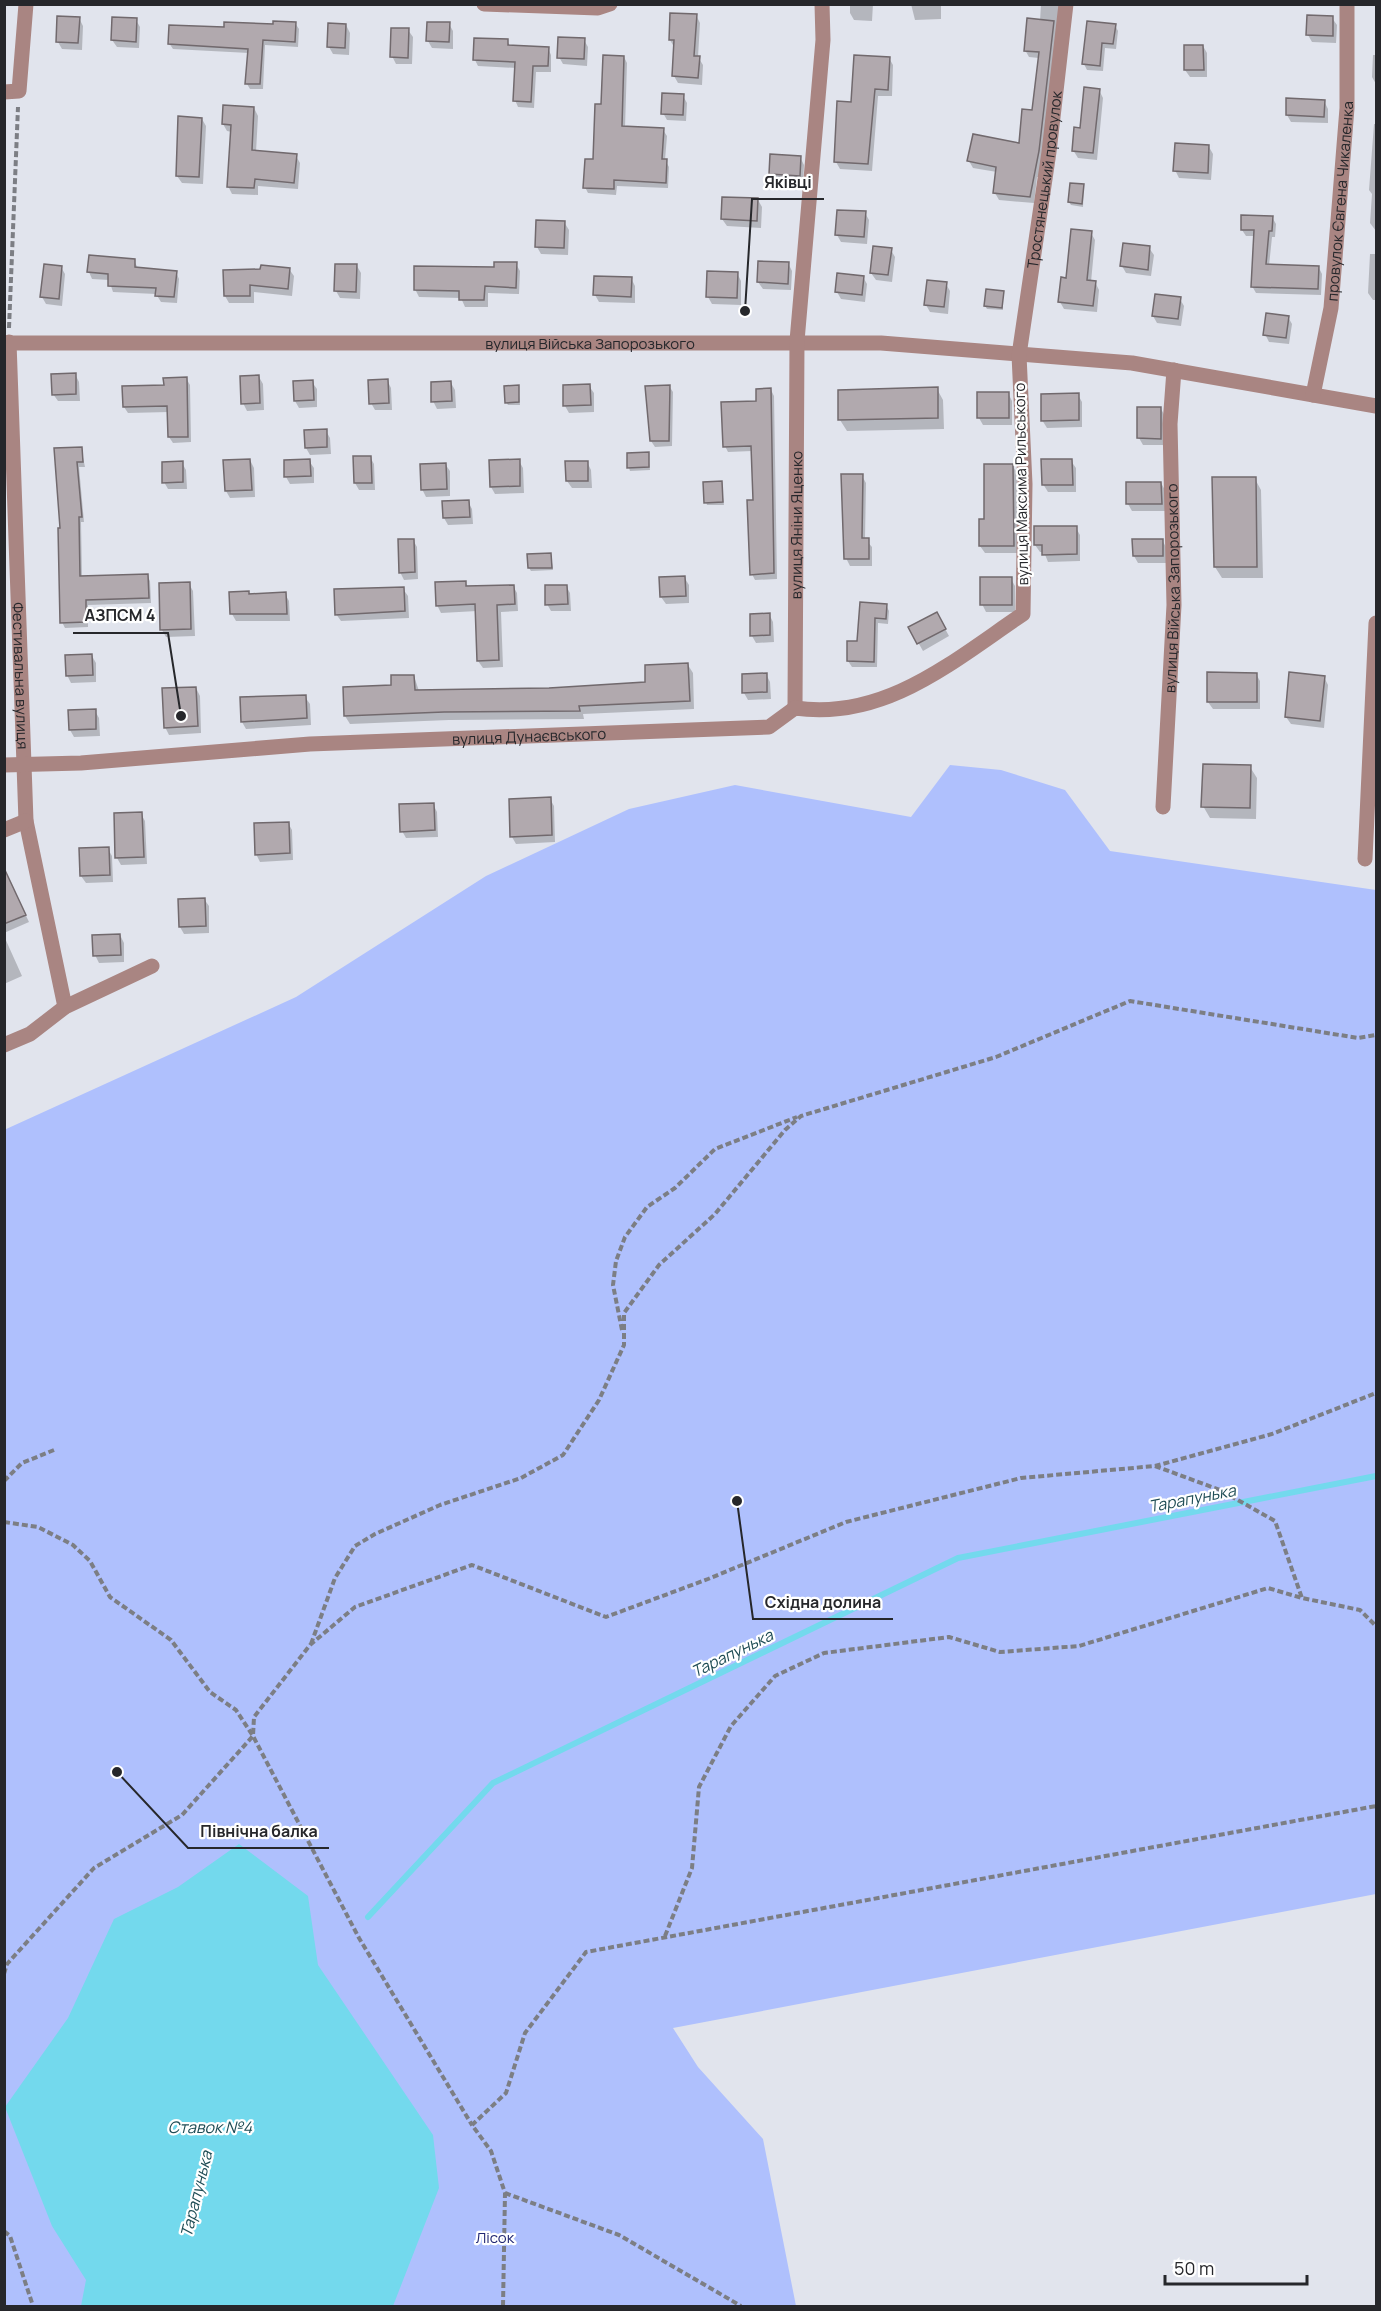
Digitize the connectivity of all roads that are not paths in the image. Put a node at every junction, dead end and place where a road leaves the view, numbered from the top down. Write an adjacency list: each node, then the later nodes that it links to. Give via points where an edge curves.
1 (26, 4): 8 (street)
2 (484, 4): 7 (street)
3 (610, 4): 7 (street, via 598,8)
4 (822, 4): 9 (street, вулиця Яніни Яценко, via 823,40)
5 (1066, 4): 11 (street, Тростянецький провулок)
6 (1347, 4): 13 (street, провулок Євгена Чикаленка, via 1347,108 1331,308)
7 (505, 5)
8 (12, 92)
9 (797, 341): 10 (street, вулиця Війська Запорозького); 11 (street, вулиця Війська Запорозького, via 881,343); 16 (street, вулиця Яніни Яценко)
10 (7, 342): 18 (street, Фестивальна вулиця)
11 (1019, 355): 12 (street, вулиця Війська Запорозького); 16 (street, вулиця Максима Рильського, via 1025,484 1023,614 909,690 820,712)
12 (1174, 370): 13 (street, вулиця Війська Запорозького); 19 (street, вулиця Війська Запорозького, via 1170,424 1174,605)
13 (1313, 395): 14 (street, вулиця Війська Запорозького)
14 (1377, 406)
15 (1377, 623): 22 (street)
16 (795, 708): 18 (street, вулиця Дунаєвського, via 769,727 310,744)
17 (4, 765): 18 (street, вулиця Дунаєвського)
18 (26, 765): 20 (street, Фестивальна вулиця)
19 (1163, 807)
20 (26, 821): 21 (street); 24 (street, Фестивальна вулиця)
21 (4, 830)
22 (1365, 859)
23 (152, 966): 24 (street)
24 (65, 1007): 25 (street, via 30,1034)
25 (4, 1046)

